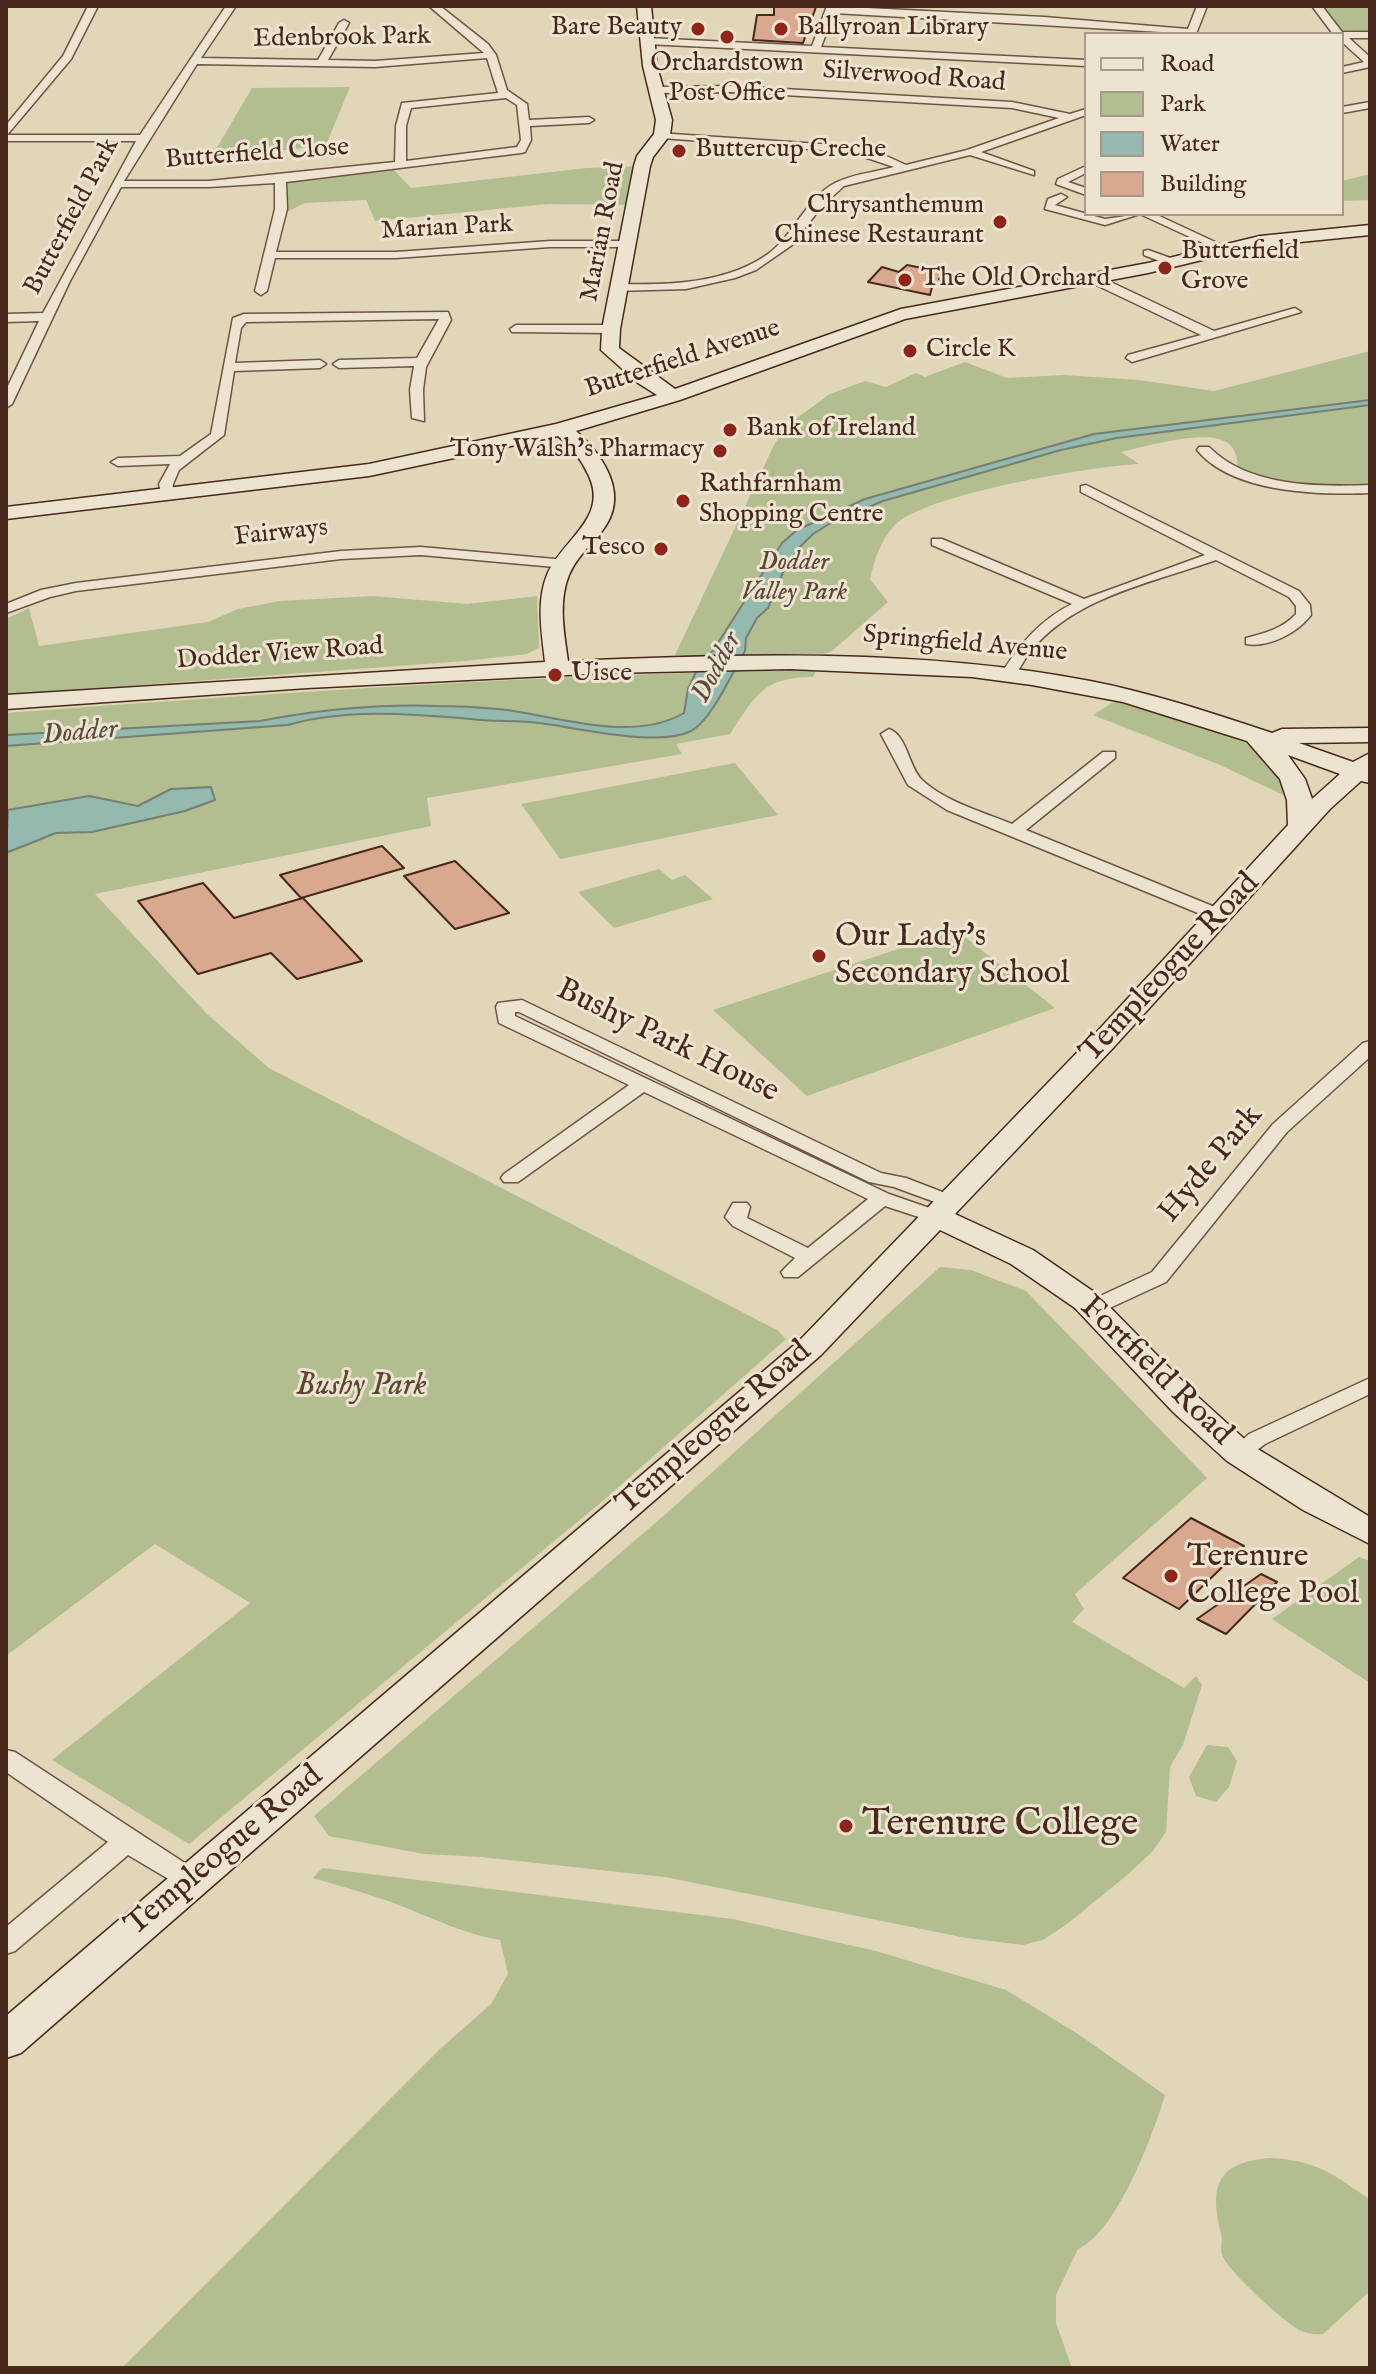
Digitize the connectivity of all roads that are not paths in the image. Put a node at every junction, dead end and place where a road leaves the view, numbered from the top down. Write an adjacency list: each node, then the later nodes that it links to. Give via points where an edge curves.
1 (93, 6): 31 (street, via 61,68)
2 (231, 6): 18 (street, Butterfield Park)
3 (434, 6): 17 (street)
4 (644, 6): 15 (main road, Marian Road)
5 (1202, 6): 10 (street)
6 (1317, 6): 11 (street)
7 (832, 8): 9 (street); 16 (street)
8 (344, 23): 19 (street)
9 (1181, 32)
10 (1192, 32)
11 (1338, 32)
12 (1370, 35): 13 (street)
13 (1344, 36)
14 (1344, 39): 21 (street)
15 (647, 41): 16 (street); 23 (main road, Marian Road)
16 (816, 48): 20 (street)
17 (491, 55): 19 (street, Edenbrook Park); 24 (street)
18 (195, 61): 19 (street, Edenbrook Park); 34 (street, Butterfield Park)
19 (321, 63)
20 (1084, 63)
21 (1370, 63): 22 (street)
22 (1344, 70)
23 (657, 90): 28 (street, Silverwood Road, via 731,89 1012,105); 32 (main road, Marian Road)
24 (506, 95): 30 (street, via 522,104); 36 (street, via 406,105)
25 (1370, 105): 26 (street)
26 (1344, 110)
27 (1084, 113): 28 (street)
28 (1070, 117): 35 (street)
29 (589, 120): 30 (street)
30 (526, 123): 36 (street, Butterfield Close, via 521,150)
31 (6, 132)
32 (662, 135): 37 (street, via 849,149); 47 (main road, Marian Road, via 643,164)
33 (6, 138): 34 (street, Butterfield Park)
34 (142, 138): 41 (street, Butterfield Park)
35 (971, 152): 37 (street); 39 (street)
36 (400, 166): 40 (street, Butterfield Close)
37 (902, 167): 53 (street, via 826,192 783,247 754,266 695,284)
38 (1084, 170): 42 (street, via 1062,181)
39 (1030, 173)
40 (281, 179): 41 (street, Butterfield Close); 50 (street, via 281,209)
41 (117, 184): 56 (street, Butterfield Park)
42 (1062, 191): 43 (street); 44 (street, via 1049,207 1105,222)
43 (1084, 192)
44 (1127, 216)
45 (1150, 216): 48 (street)
46 (1370, 230): 48 (main road, Butterfield Avenue)
47 (627, 244): 50 (street, Marian Park); 53 (main road, Marian Road)
48 (1222, 248): 51 (main road, Butterfield Avenue)
49 (1148, 253): 51 (street)
50 (270, 255): 54 (street)
51 (1172, 262): 52 (main road, Butterfield Avenue)
52 (1094, 279): 60 (street); 64 (main road, Butterfield Avenue, via 901,314)
53 (619, 288): 59 (main road, Marian Road)
54 (261, 291)
55 (1295, 312): 60 (street)
56 (48, 317): 57 (street); 65 (street, Butterfield Park)
57 (6, 318)
58 (516, 329): 59 (street)
59 (611, 329): 64 (main road, Marian Road, via 610,350)
60 (1212, 335): 61 (street)
61 (1132, 358)
62 (423, 362): 63 (street); 63 (street, via 444,315 244,318 237,321); 66 (street, via 414,391)
63 (229, 367): 70 (street, via 217,435)
64 (673, 396): 67 (main road, Butterfield Avenue)
65 (6, 404)
66 (419, 418)
67 (561, 429): 73 (main road, Butterfield Avenue, via 369,470); 77 (main road, via 582,448 606,484 601,516)
68 (116, 446): 70 (street, via 118,465)
69 (1204, 450): 72 (street, via 1234,470 1285,485)
70 (183, 460): 73 (street, via 170,471 164,488)
71 (1086, 489): 76 (street)
72 (1370, 489)
73 (168, 495): 74 (main road, Butterfield Avenue)
74 (6, 513)
75 (937, 542): 78 (street)
76 (1218, 555): 78 (street); 80 (street, via 1294,594 1303,605 1299,622)
77 (566, 564): 79 (street, Fairways, via 421,551 341,555 76,587); 81 (main road, via 558,574 552,611)
78 (1084, 604): 82 (street, via 1060,615 1025,644)
79 (6, 609)
80 (1251, 641)
81 (557, 668): 82 (main road, Springfield Avenue, via 907,665); 83 (main road, Dodder View Road)
82 (1009, 674): 85 (main road, Springfield Avenue, via 1133,697)
83 (6, 702)
84 (889, 734): 90 (street, via 914,782)
85 (1248, 734): 86 (main road); 88 (main road, Springfield Avenue); 89 (main road, via 1272,753 1298,787)
86 (1370, 735)
87 (1109, 755): 90 (street)
88 (1365, 769): 89 (main road, Templeogue Road)
89 (1301, 828): 91 (main road, Templeogue Road)
90 (1013, 832): 91 (street)
91 (1221, 916): 97 (main road, Templeogue Road)
92 (1370, 1047): 100 (street, Hyde Park, via 1280,1128 1159,1277)
93 (643, 1084): 94 (street, Bushy Park House); 95 (street, Bushy Park House); 97 (street, Bushy Park House, via 506,1019 505,1007 522,1006 876,1178 899,1182)
94 (511, 1178)
95 (882, 1198): 97 (street, Bushy Park House); 98 (street)
96 (740, 1207): 98 (street, via 735,1217 740,1222)
97 (944, 1210): 100 (main road, Fortfield Road); 106 (main road, Templeogue Road, via 810,1348)
98 (810, 1257): 99 (street)
99 (791, 1272)
100 (1092, 1308): 102 (main road, Fortfield Road)
101 (1370, 1385): 102 (street, via 1261,1436)
102 (1239, 1453): 103 (main road, Fortfield Road)
103 (1370, 1532)
104 (6, 1759): 105 (street)
105 (127, 1841): 106 (street); 107 (street)
106 (191, 1880): 108 (main road, Templeogue Road)
107 (6, 1943)
108 (6, 2041)

